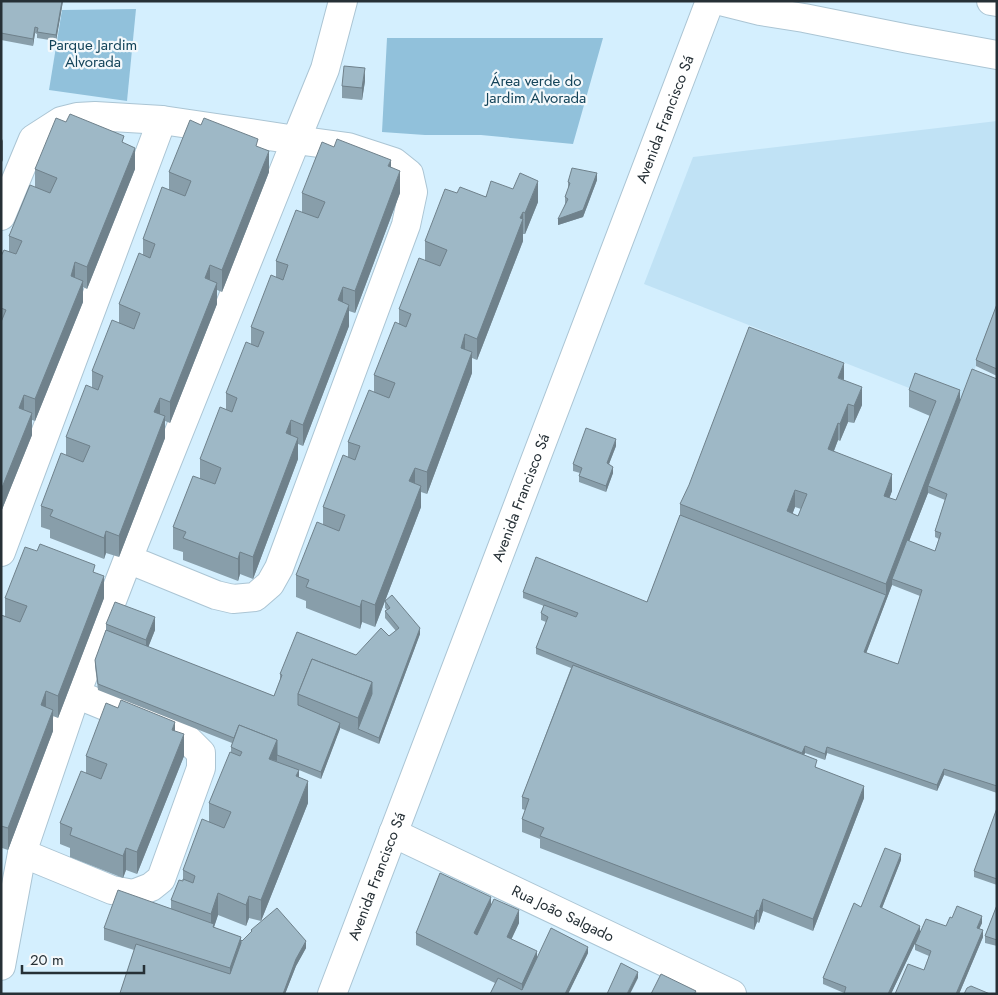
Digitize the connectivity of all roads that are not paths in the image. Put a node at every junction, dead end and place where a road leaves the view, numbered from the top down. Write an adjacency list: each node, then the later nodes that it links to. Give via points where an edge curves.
1 (343, 1): 8 (street, via 325,69)
2 (710, 1): 16 (street, Avenida Francisco Sá)
3 (720, 1): 6 (street)
4 (991, 1): 5 (street)
5 (997, 2)
6 (997, 55)
7 (162, 120): 8 (street); 9 (street, via 77,117 47,129 32,139); 10 (street)
8 (296, 140): 12 (street); 12 (street, via 348,147 394,162 409,174 413,192 406,225 278,568 270,584 255,597 233,599)
9 (1, 216)
10 (3, 547): 11 (street)
11 (31, 551)
12 (128, 559): 14 (street)
13 (92, 574): 14 (street)
14 (118, 584): 15 (street)
15 (76, 694): 17 (street); 17 (street, via 188,740 201,753 201,768 161,878 151,887 133,894 112,890)
16 (394, 832): 19 (street, Avenida Francisco Sá); 20 (street, Rua João Salgado)
17 (22, 853): 18 (street)
18 (1, 966)
19 (332, 994)
20 (732, 994)

